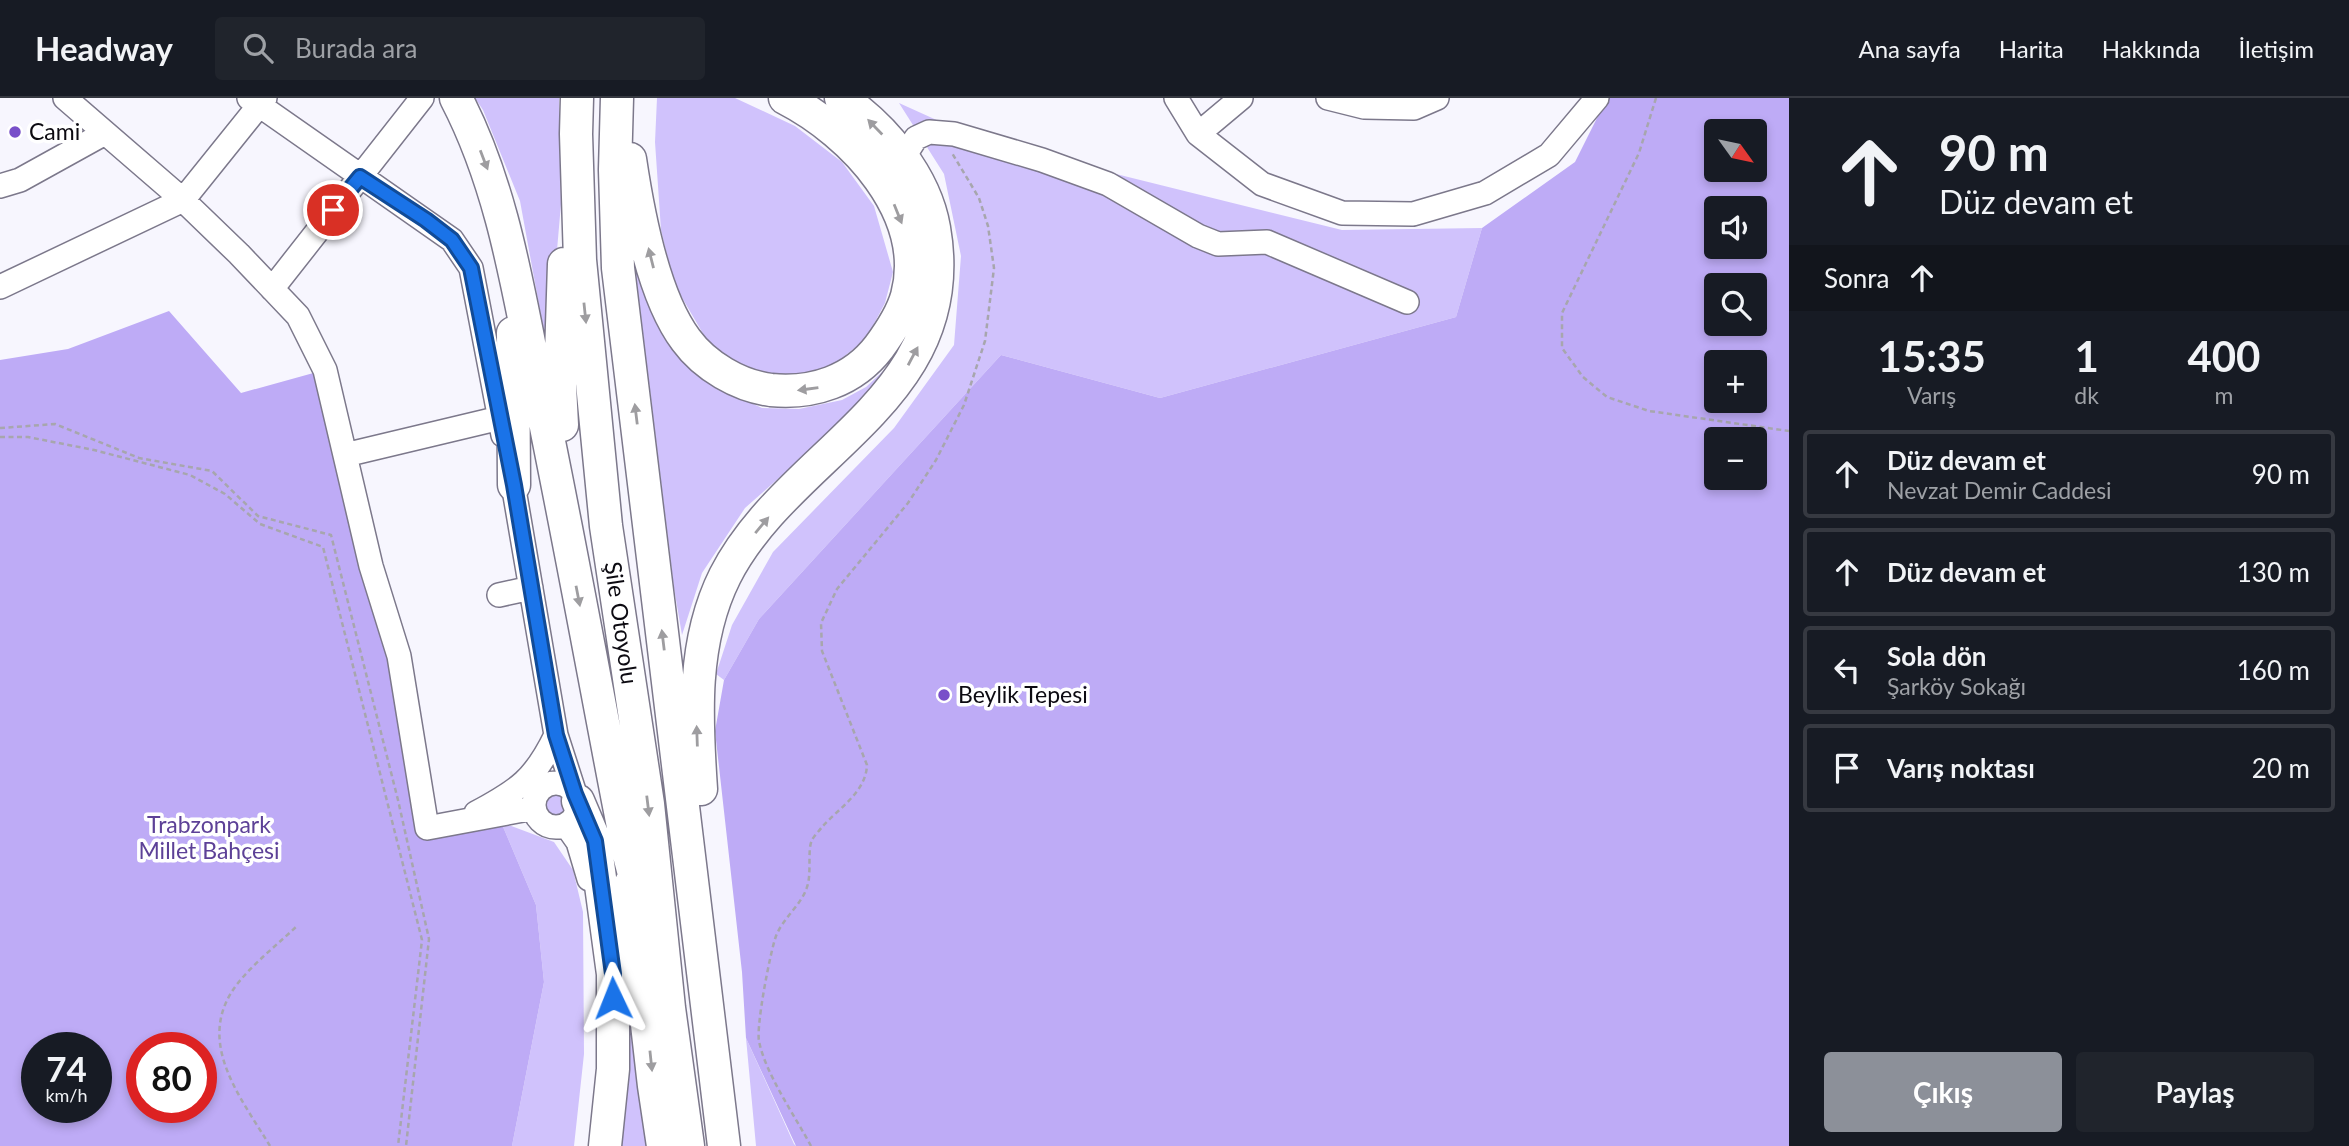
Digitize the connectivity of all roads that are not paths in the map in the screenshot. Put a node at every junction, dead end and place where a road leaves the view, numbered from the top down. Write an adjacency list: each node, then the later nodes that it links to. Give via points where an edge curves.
1 (65, 98): 14 (street)
2 (422, 98): 18 (street)
3 (456, 98): 21 (highway, one-way to 21, via 487,168)
4 (577, 98): 15 (highway, Şile Otoyolu)
5 (619, 98): 6 (highway, one-way to 5, via 849,142 888,190 905,231 910,262 906,298 891,331 872,355 849,376 817,388 789,391 763,389 721,372 687,342 673,321 652,263); 36 (highway, Şile Otoyolu, one-way to 5, via 618,268 615,170)
6 (785, 98)
7 (841, 98): 17 (highway, one-way to 7, via 875,125)
8 (1176, 98): 16 (street)
9 (1241, 98): 16 (street)
10 (1328, 98): 11 (street, via 1364,107 1414,108)
11 (1437, 98)
12 (1597, 98): 16 (street, via 1549,155 1485,193 1413,214 1342,214 1262,184)
13 (258, 101): 18 (street); 20 (street)
14 (105, 132): 19 (street, via 20,180); 20 (street)
15 (576, 134): 28 (highway, via 565,247 560,386); 37 (highway, Şile Otoyolu, one-way to 37, via 580,260 606,526 648,804)
16 (1198, 134)
17 (902, 158): 24 (street, via 916,138 929,132 954,134 1108,184 1218,244 1267,242); 36 (highway, one-way to 17, via 704,832 696,732 704,638 712,605 745,545 777,506 883,401 929,324 939,254 923,194)
18 (360, 177): 23 (street); 25 (street, via 452,240 471,268)
19 (0, 186)
20 (183, 200): 22 (street); 23 (street)
21 (512, 265): 27 (highway); 28 (highway)
22 (0, 287)
23 (272, 289): 26 (street, via 298,316 325,370)
24 (1407, 302)
25 (500, 418): 26 (street); 27 (street)
26 (345, 455): 34 (street, via 371,566 399,656 427,828)
27 (514, 485): 29 (street)
28 (570, 553): 35 (highway, one-way to 35)
29 (531, 588): 30 (street); 31 (street)
30 (499, 595)
31 (556, 735): 32 (street); 33 (street); 34 (street, via 525,784)
32 (536, 801): 33 (street, via 542,788 556,783 563,785); 33 (street, via 540,821 553,827); 34 (street)
33 (573, 806): 38 (street, via 589,876 604,1026); 39 (highway, via 595,841 613,974 613,1069)
34 (457, 822)
35 (627, 847): 37 (highway); 40 (highway, one-way to 40)
36 (703, 976): 42 (highway, Şile Otoyolu)
37 (669, 1008): 41 (highway, Şile Otoyolu)
38 (589, 1146)
39 (605, 1146)
40 (663, 1146)
41 (688, 1146)
42 (724, 1146)

